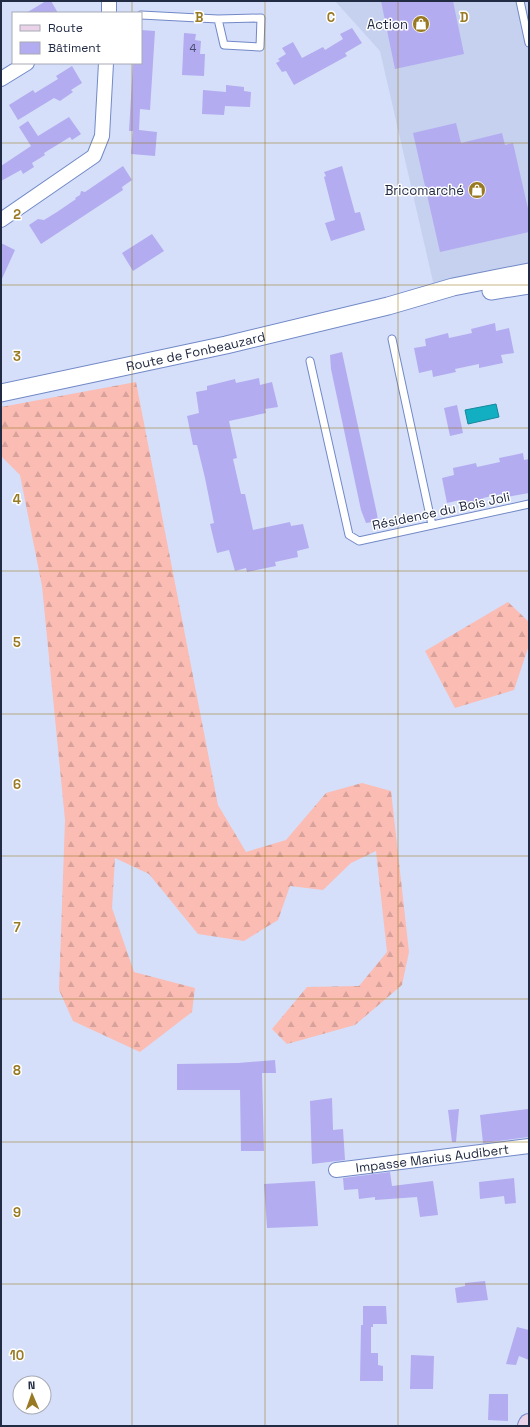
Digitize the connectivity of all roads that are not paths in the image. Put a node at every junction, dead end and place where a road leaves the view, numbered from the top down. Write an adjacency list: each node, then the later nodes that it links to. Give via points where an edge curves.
1 (109, 1): 3 (street)
2 (520, 1): 6 (lane)
3 (109, 12)
4 (142, 15): 5 (lane)
5 (218, 19): 5 (lane, via 261,18 260,47 224,45)
6 (529, 43)
7 (25, 64): 9 (street)
8 (106, 64): 10 (street, via 102,136 94,156)
9 (1, 80)
10 (1, 220)
11 (529, 272): 13 (street, Route de Fonbeauzard, via 453,287)
12 (529, 285): 13 (street, Route de Fonbeauzard)
13 (388, 306): 16 (street, Route de Fonbeauzard, via 226,345)
14 (392, 339): 18 (lane)
15 (310, 362): 18 (lane, Résidence du Bois Joli, via 349,535 359,541)
16 (1, 393)
17 (529, 504): 18 (lane, Résidence du Bois Joli)
18 (432, 525)
19 (529, 1146): 20 (street, Impasse Marius Audibert)
20 (336, 1170)

